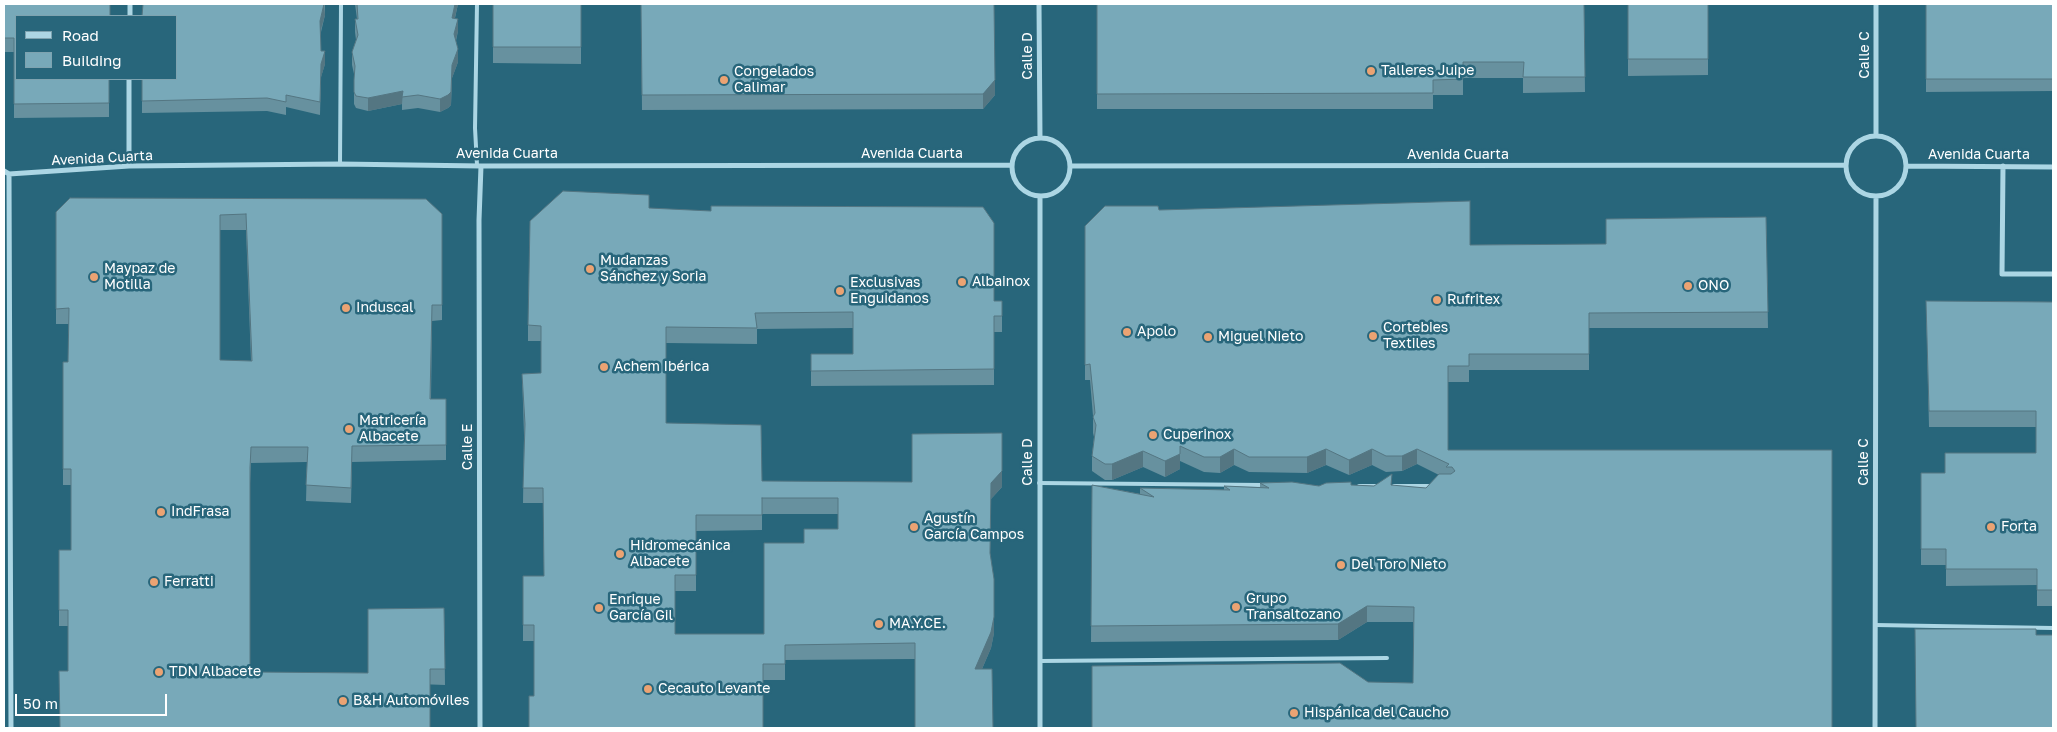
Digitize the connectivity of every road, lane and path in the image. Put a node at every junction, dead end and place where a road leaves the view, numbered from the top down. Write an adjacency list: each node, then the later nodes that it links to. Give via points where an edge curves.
1 (341, 4): 8 (lane)
2 (477, 4): 12 (lane, via 475,128)
3 (1039, 4): 7 (street, Calle D)
4 (1876, 4): 6 (street, Calle C)
5 (129, 80): 11 (street)
6 (1876, 136): 10 (street, via 1859,141 1850,152); 14 (street, via 1895,144 1904,155)
7 (1040, 138): 9 (street, via 1027,141 1019,148); 13 (street, via 1051,139 1060,145 1068,154)
8 (340, 164): 11 (street, Avenida Cuarta); 12 (street, Avenida Cuarta)
9 (1012, 165): 12 (street, Avenida Cuarta); 18 (street, via 1013,177 1020,188 1028,194)
10 (1846, 165): 13 (street, Avenida Cuarta); 19 (street, via 1852,185 1863,194)
11 (129, 166): 17 (street, Avenida Cuarta)
12 (479, 166): 32 (street, Calle E)
13 (1070, 166): 18 (street, via 1067,182 1059,191)
14 (1906, 166): 15 (street, Avenida Cuarta); 19 (street, via 1902,182 1894,190)
15 (2003, 166): 16 (street, Avenida Cuarta); 20 (street, via 2002,274)
16 (2053, 167)
17 (6, 173): 31 (street)
18 (1040, 196): 21 (street, Calle D)
19 (1876, 196): 27 (street, Calle C)
20 (2053, 274)
21 (1039, 483): 22 (lane); 30 (street, Calle D)
22 (1272, 486)
23 (1352, 486): 24 (lane)
24 (1382, 486)
25 (1392, 486): 26 (lane)
26 (1441, 486)
27 (1875, 625): 28 (lane); 34 (street, Calle C)
28 (2053, 628)
29 (1387, 658): 30 (lane)
30 (1040, 661): 33 (street, Calle D)
31 (11, 728)
32 (480, 728)
33 (1040, 728)
34 (1875, 728)

